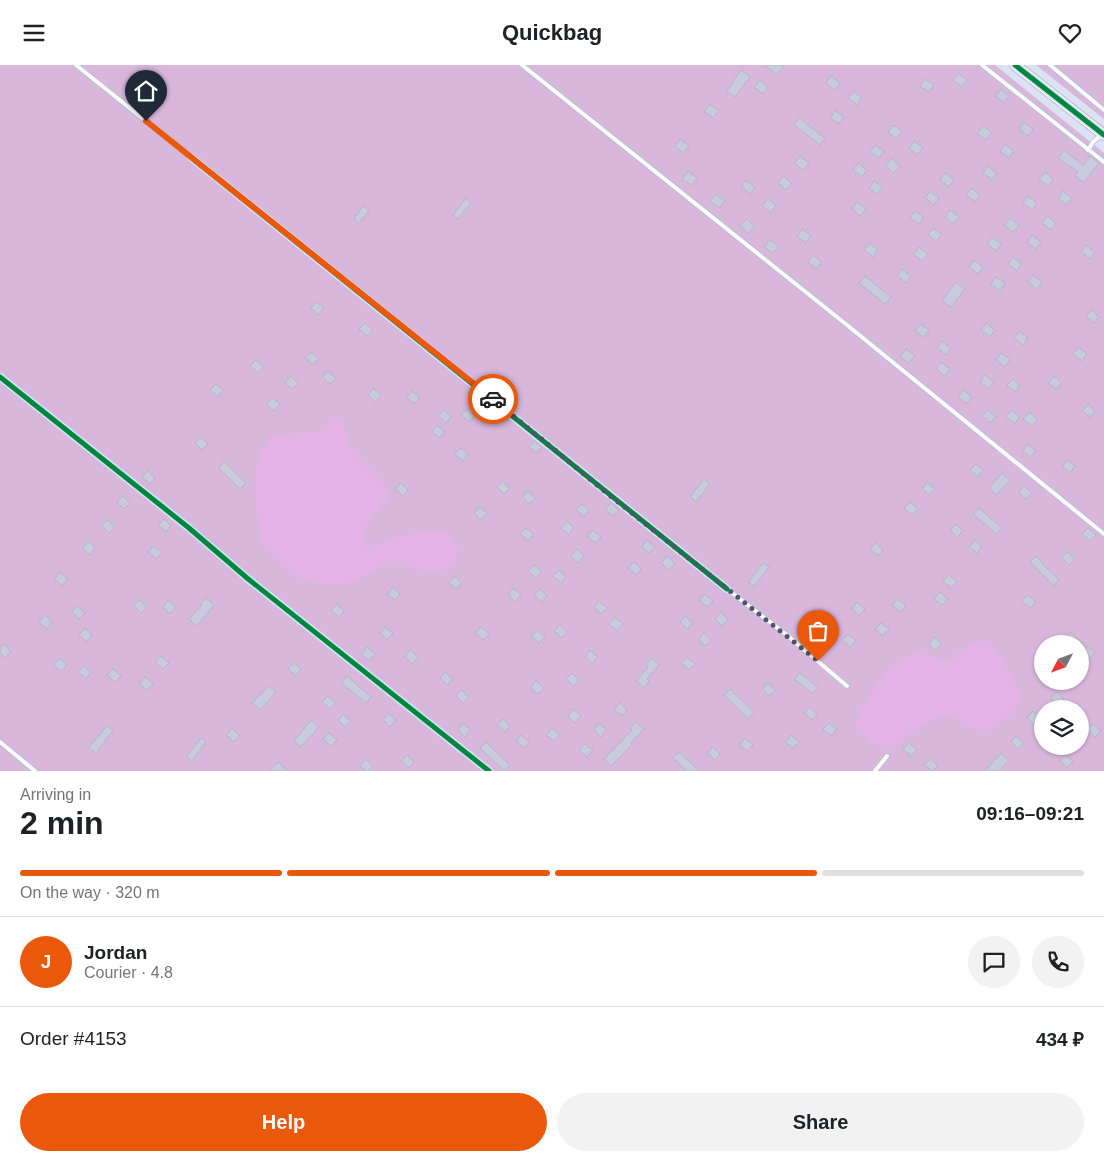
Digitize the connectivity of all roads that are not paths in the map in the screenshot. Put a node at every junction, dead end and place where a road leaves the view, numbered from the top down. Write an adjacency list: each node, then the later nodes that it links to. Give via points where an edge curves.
1 (76, 65): 9 (lane)
2 (522, 65): 12 (lane)
3 (982, 65): 8 (lane)
4 (1016, 65): 7 (street)
5 (1050, 65): 6 (lane)
6 (1104, 110)
7 (1104, 134): 8 (lane)
8 (1088, 150): 10 (lane)
9 (192, 158): 13 (street)
10 (1104, 162)
11 (0, 377): 18 (street)
12 (1104, 534)
13 (727, 589): 14 (lane)
14 (847, 686)
15 (0, 742): 17 (lane)
16 (887, 756): 19 (lane)
17 (35, 771)
18 (489, 771)
19 (875, 771)

